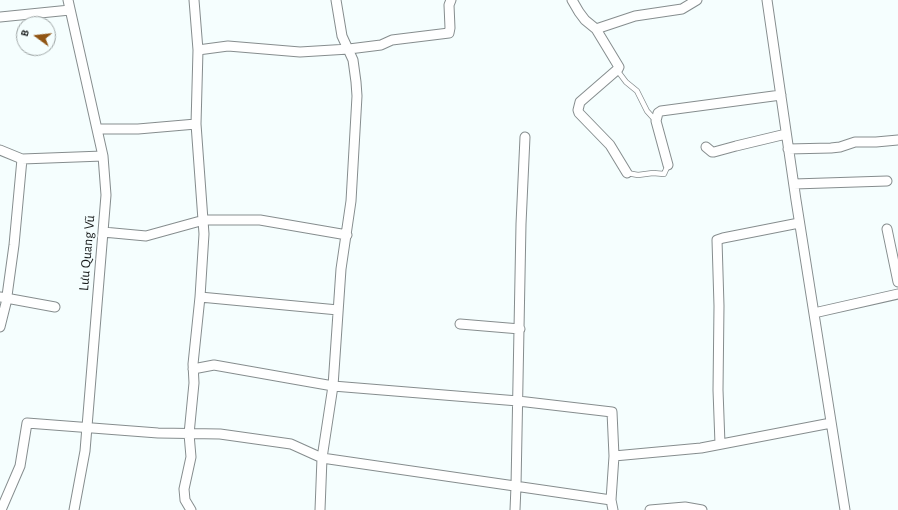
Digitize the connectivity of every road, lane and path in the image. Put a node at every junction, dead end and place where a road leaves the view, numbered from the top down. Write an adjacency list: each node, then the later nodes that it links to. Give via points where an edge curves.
1 (68, 0): 8 (street, Lưu Quang Vũ)
2 (194, 0): 12 (street)
3 (336, 0): 11 (street, via 342,36)
4 (452, 0): 11 (street, via 449,5 449,33 392,40 381,45)
5 (572, 0): 10 (street, via 585,20)
6 (697, 0): 10 (street, via 682,9 635,16)
7 (767, 0): 14 (street)
8 (70, 10): 9 (street); 17 (street, Lưu Quang Vũ)
9 (0, 17)
10 (596, 29): 13 (street, via 618,66)
11 (349, 49): 12 (street, via 300,52 228,46); 34 (street, via 355,73 356,96 354,161)
12 (198, 50): 16 (street)
13 (617, 70): 15 (lane, via 637,92 647,111); 27 (street, via 580,102 578,110 610,144)
14 (780, 95): 15 (street, via 665,110 658,113); 18 (street)
15 (656, 121): 26 (street)
16 (196, 124): 17 (street, via 138,129); 30 (street)
17 (97, 129): 24 (street, Lưu Quang Vũ)
18 (786, 134): 21 (street, via 714,152); 22 (street)
19 (525, 138): 44 (street)
20 (898, 140): 22 (street, via 855,142 831,148)
21 (706, 147)
22 (788, 149): 29 (street)
23 (0, 150): 25 (street)
24 (103, 156): 25 (street); 33 (street, Lưu Quang Vũ, via 106,195)
25 (22, 159): 38 (street, via 14,245)
26 (668, 165): 27 (lane, via 664,174)
27 (627, 173)
28 (887, 182): 29 (street)
29 (794, 184): 31 (street)
30 (204, 220): 33 (street, via 146,236); 34 (street, via 260,220); 37 (street)
31 (799, 223): 41 (street); 51 (street, via 717,240)
32 (886, 229): 35 (street)
33 (103, 232): 49 (street, Lưu Quang Vũ)
34 (347, 235): 40 (street)
35 (898, 282)
36 (898, 294): 41 (street)
37 (200, 297): 40 (street); 45 (street)
38 (4, 298): 39 (street); 43 (street)
39 (54, 307)
40 (338, 310): 46 (street)
41 (814, 313): 48 (street)
42 (460, 324): 44 (street)
43 (0, 327)
44 (520, 329): 47 (street)
45 (193, 369): 46 (street, via 214,365); 50 (street)
46 (333, 386): 47 (street); 53 (street)
47 (518, 401): 52 (street, via 612,412); 54 (street)
48 (831, 423): 51 (street); 64 (street)
49 (87, 427): 50 (street); 56 (street, via 27,423 20,466); 57 (street, Lưu Quang Vũ)
50 (189, 434): 53 (street, via 220,434 291,444); 58 (street, via 191,457 184,495)
51 (720, 444): 52 (street)
52 (614, 456): 55 (street)
53 (322, 458): 54 (street); 59 (street)
54 (516, 486): 55 (street); 60 (street)
55 (611, 500): 61 (street)
56 (1, 510)
57 (74, 510)
58 (191, 510)
59 (320, 510)
60 (515, 510)
61 (613, 510)
62 (650, 510): 63 (street, via 685,507)
63 (702, 510)
64 (845, 510)

